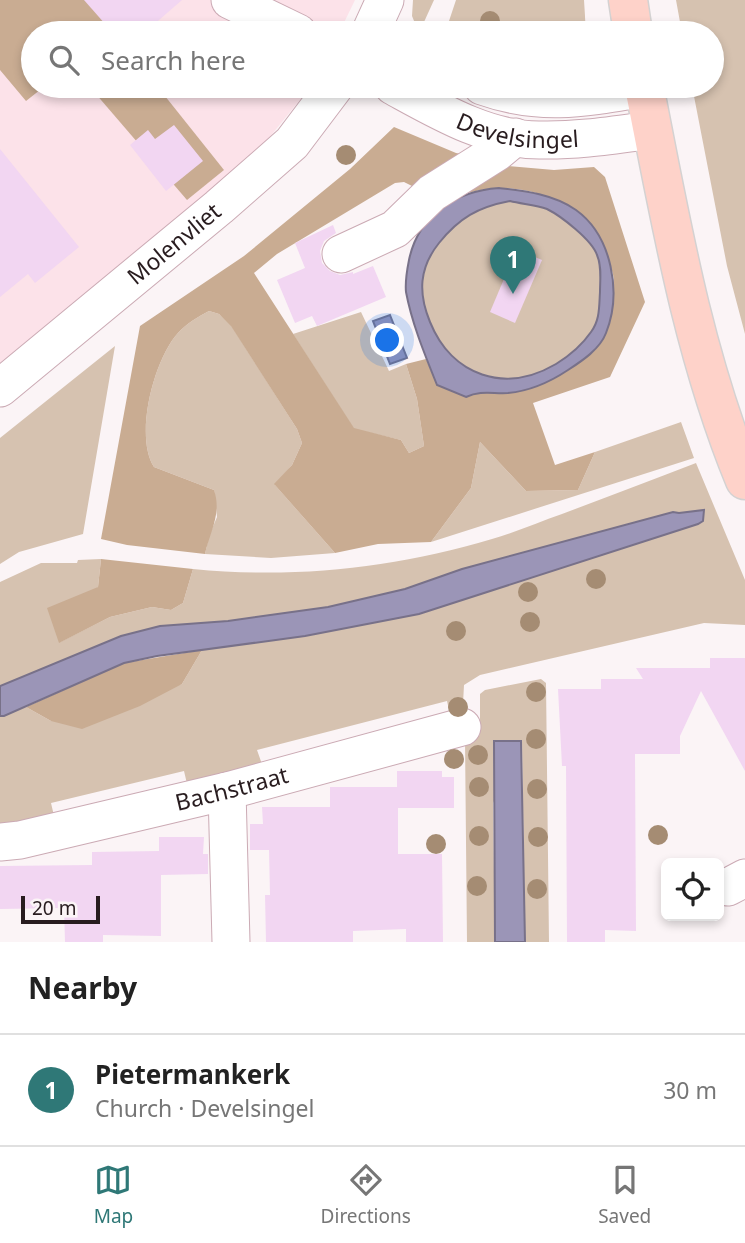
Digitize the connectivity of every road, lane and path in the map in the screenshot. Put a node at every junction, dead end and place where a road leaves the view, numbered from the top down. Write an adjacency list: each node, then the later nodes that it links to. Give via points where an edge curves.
1 (230, 0): 3 (street)
2 (628, 0): 4 (main road)
3 (273, 21)
4 (631, 21)
5 (326, 98): 13 (street, Molenvliet, via 292,142)
6 (417, 98): 11 (street, Develsingel, via 468,124)
7 (542, 98): 8 (street, Develsingel)
8 (564, 98)
9 (647, 98): 10 (main road)
10 (652, 130): 11 (street, Develsingel, via 596,138); 14 (main road, via 690,306)
11 (515, 137): 12 (street, via 432,193 395,229)
12 (341, 254)
13 (0, 388)
14 (745, 480)
15 (462, 727): 16 (street, Bachstraat)
16 (227, 791): 17 (street, Bachstraat); 18 (street)
17 (0, 842)
18 (231, 942)

